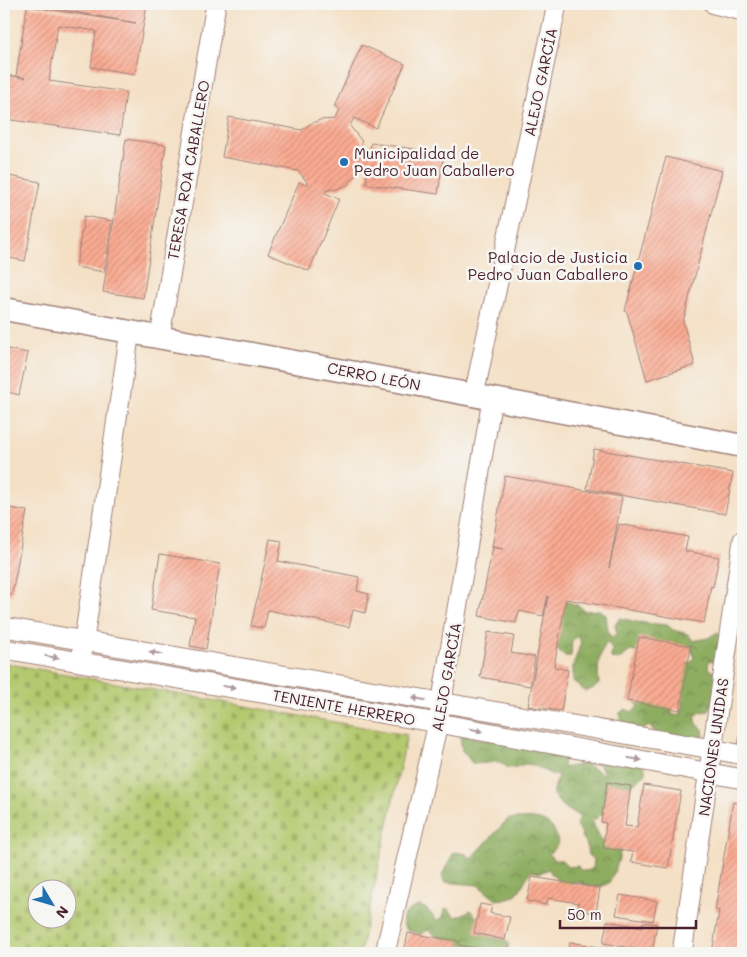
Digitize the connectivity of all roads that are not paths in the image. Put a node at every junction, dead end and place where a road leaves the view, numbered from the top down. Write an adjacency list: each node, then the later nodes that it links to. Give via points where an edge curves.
1 (216, 4): 7 (street, TERESA ROA CABALLERO)
2 (557, 4): 8 (street, ALEJO GARCÍA)
3 (714, 4): 4 (street)
4 (743, 11)
5 (4, 308): 6 (street, CERRO LEÓN)
6 (130, 331): 7 (street, CERRO LEÓN); 12 (street)
7 (160, 336): 8 (street, CERRO LEÓN)
8 (483, 397): 9 (street, CERRO LEÓN); 17 (street, ALEJO GARCÍA)
9 (743, 446)
10 (743, 540): 21 (street, NACIONES UNIDAS)
11 (4, 628): 12 (street, TENIENTE HERRERO)
12 (84, 640): 14 (street, TENIENTE HERRERO, one-way to 12); 15 (street)
13 (4, 650): 15 (street, TENIENTE HERRERO, one-way to 15)
14 (194, 659): 16 (street); 17 (street, TENIENTE HERRERO, one-way to 14)
15 (80, 662): 16 (street, TENIENTE HERRERO)
16 (191, 681): 19 (street, TENIENTE HERRERO, one-way to 19)
17 (442, 702): 18 (street, TENIENTE HERRERO); 19 (street, ALEJO GARCÍA)
18 (559, 722): 20 (street); 21 (street, TENIENTE HERRERO)
19 (438, 723): 20 (street, TENIENTE HERRERO, one-way to 20); 25 (street, ALEJO GARCÍA)
20 (556, 745): 23 (street, TENIENTE HERRERO, one-way to 23)
21 (712, 749): 22 (street, TENIENTE HERRERO); 23 (street, NACIONES UNIDAS)
22 (743, 755)
23 (709, 773): 24 (street, TENIENTE HERRERO); 26 (street, NACIONES UNIDAS)
24 (743, 780)
25 (385, 953)
26 (682, 953)

